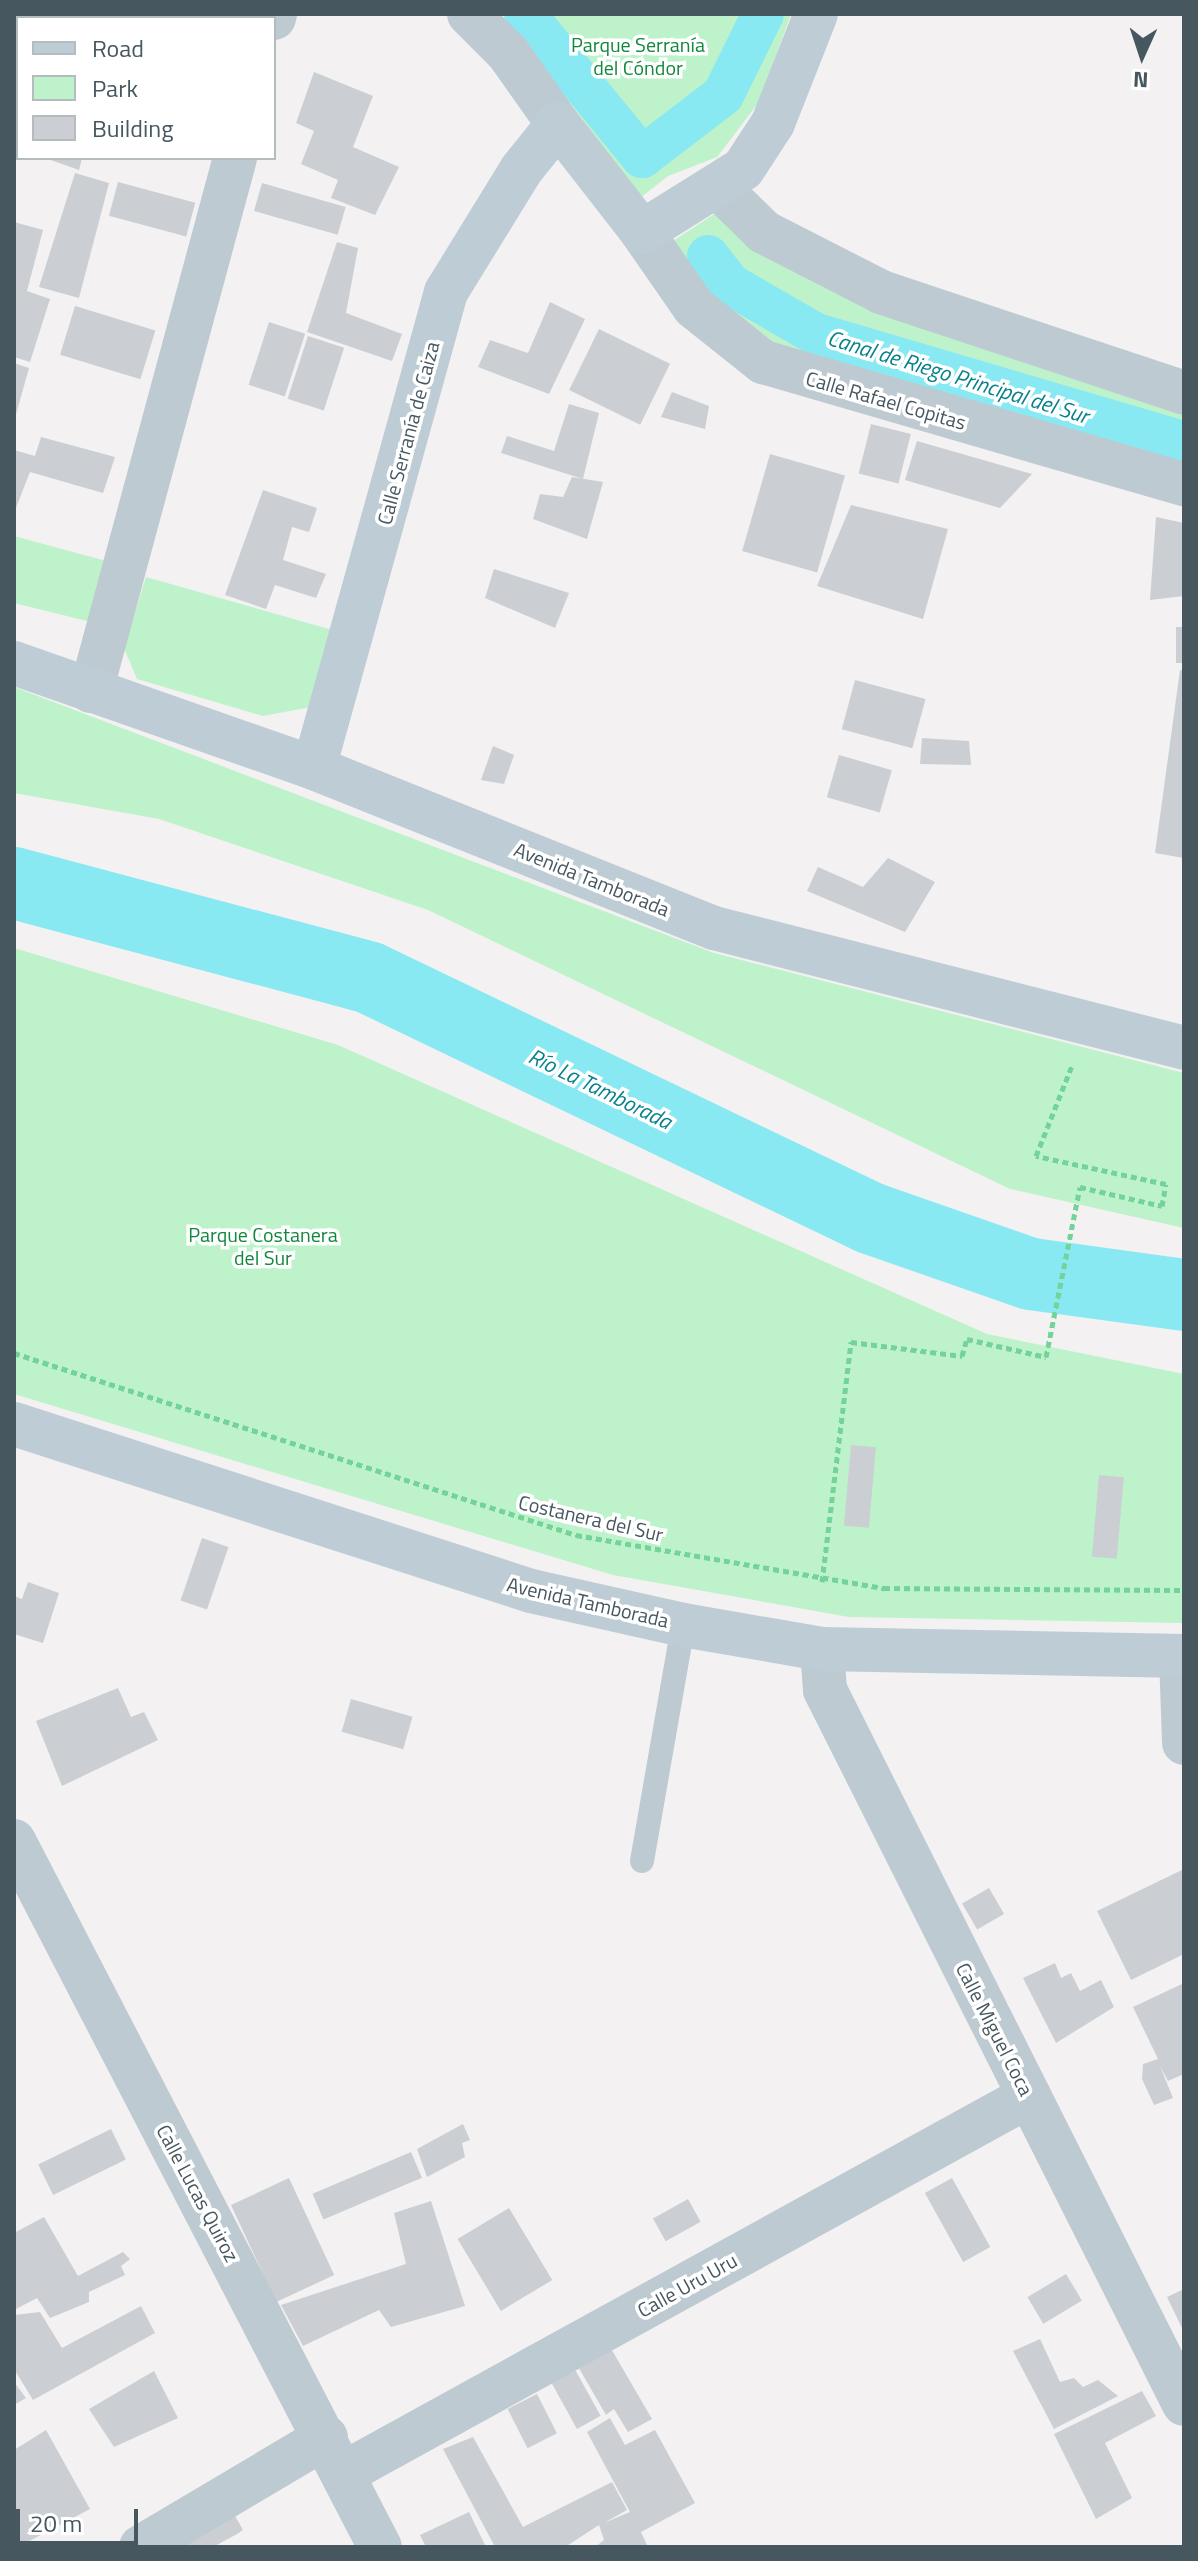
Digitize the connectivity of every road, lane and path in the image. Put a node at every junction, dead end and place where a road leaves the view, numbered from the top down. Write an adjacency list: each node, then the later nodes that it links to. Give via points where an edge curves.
1 (469, 14): 3 (street, via 508,53)
2 (816, 14): 5 (main road, via 773,123 743,169)
3 (558, 124): 6 (main road); 11 (main road, Calle Serranía de Caiza, via 521,170 446,292)
4 (234, 160): 10 (street)
5 (717, 186): 6 (main road); 7 (street, via 764,232 868,286)
6 (642, 232): 8 (street, Calle Rafael Copitas, via 694,307 763,362)
7 (1184, 393)
8 (1184, 484)
9 (14, 663): 10 (main road, Avenida Tamborada)
10 (91, 691): 11 (main road, Avenida Tamborada)
11 (314, 768): 12 (main road, Avenida Tamborada, via 714,928)
12 (1088, 1025): 13 (main road, Avenida Tamborada); 16 (path, via 1036,1156 1166,1184 1162,1206 1080,1187 1046,1357 967,1339 962,1356 851,1342)
13 (1184, 1048)
14 (14, 1353): 16 (path, Costanera del Sur, via 576,1535)
15 (14, 1424): 18 (main road, Avenida Tamborada, via 531,1591)
16 (822, 1582): 17 (path, Costanera del Sur)
17 (1184, 1590)
18 (683, 1625): 19 (main road, Avenida Tamborada); 23 (lane)
19 (822, 1649): 20 (main road, Avenida Tamborada); 24 (street, Calle Miguel Coca, via 825,1690)
20 (1182, 1656): 21 (street)
21 (1184, 1743)
22 (14, 1841): 26 (street, Calle Lucas Quiroz)
23 (642, 1861)
24 (1029, 2096): 25 (street, Calle Miguel Coca); 26 (street, Calle Uru Uru)
25 (1184, 2404)
26 (335, 2455): 27 (street, Calle Uru Uru); 28 (street, Calle Lucas Quiroz)
27 (141, 2547)
28 (380, 2547)

